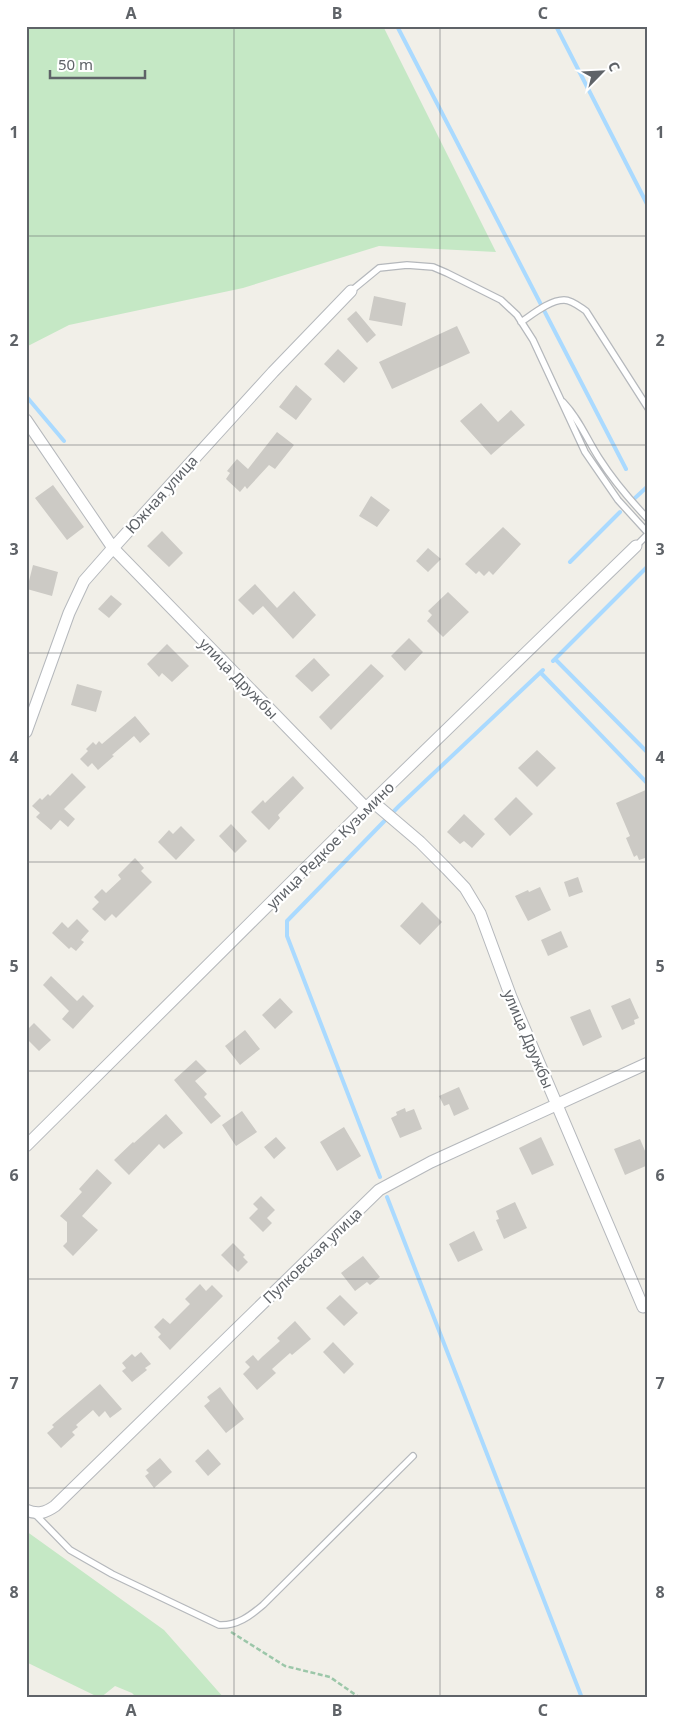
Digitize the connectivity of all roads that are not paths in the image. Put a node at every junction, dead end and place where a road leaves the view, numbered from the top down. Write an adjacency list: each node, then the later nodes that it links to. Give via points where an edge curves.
1 (351, 291): 2 (lane, via 379,268 433,267 501,300); 9 (street, Южная улица)
2 (522, 322): 3 (lane); 4 (lane, via 551,304 564,300 575,303 586,311)
3 (561, 401): 6 (lane, via 574,413 616,483); 7 (lane, via 585,452 618,500)
4 (648, 408)
5 (26, 420): 9 (street, улица Дружбы)
6 (648, 519)
7 (648, 534): 8 (lane)
8 (636, 546): 11 (street, улица Редкое Кузьмино)
9 (113, 548): 10 (street, Южная улица, via 84,581 69,613); 11 (street, улица Дружбы)
10 (26, 732)
11 (369, 805): 13 (street, улица Дружбы, via 420,842 465,888 480,913); 14 (street, улица Редкое Кузьмино)
12 (648, 1063): 13 (street, Пулковская улица)
13 (556, 1104): 15 (street, улица Дружбы); 17 (street, Пулковская улица, via 431,1162 380,1190 55,1506 44,1513)
14 (26, 1146)
15 (645, 1306)
16 (413, 1456): 17 (lane, via 263,1605 250,1616 230,1625 219,1625 112,1574 70,1550)
17 (30, 1512)

